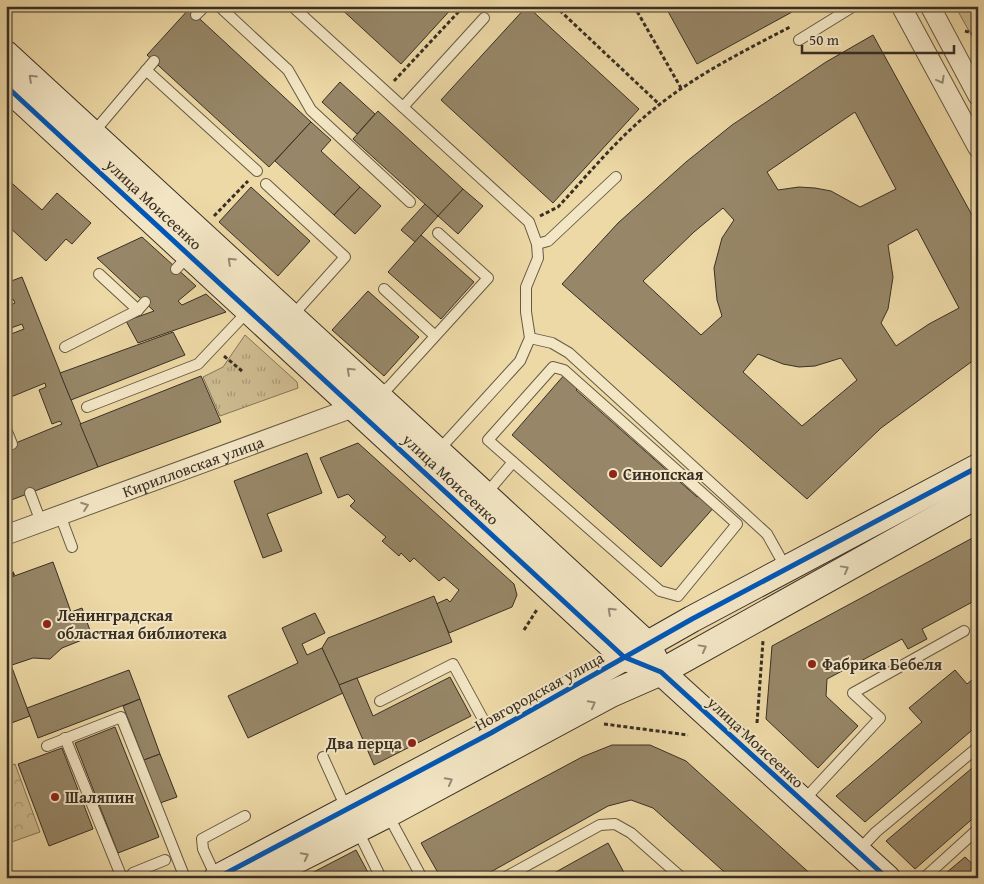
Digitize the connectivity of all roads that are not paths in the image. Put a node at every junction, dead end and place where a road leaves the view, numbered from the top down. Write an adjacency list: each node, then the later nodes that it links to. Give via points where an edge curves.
1 (205, 6): 7 (lane)
2 (219, 6): 21 (lane, via 288,70 311,110)
3 (292, 6): 15 (lane)
4 (854, 6): 9 (lane)
5 (901, 6): 17 (street, one-way to 17)
6 (930, 6): 14 (street)
7 (196, 15)
8 (484, 18): 15 (lane)
9 (799, 40)
10 (6, 54): 16 (street, улица Моисеенко, one-way to 10)
11 (154, 61): 12 (lane)
12 (146, 70): 16 (lane); 18 (lane)
13 (6, 86): 16 (street, улица Моисеенко)
14 (978, 96)
15 (402, 107): 23 (lane, via 529,222)
16 (85, 142): 26 (street, улица Моисеенко)
17 (978, 148)
18 (257, 171)
19 (616, 177): 23 (lane, via 548,241)
20 (266, 184): 27 (lane, via 345,258)
21 (410, 202)
22 (438, 233): 28 (lane, via 488,278)
23 (538, 244): 29 (lane, via 538,258 526,287)
24 (99, 274): 30 (lane, via 141,306)
25 (384, 289): 28 (lane)
26 (257, 300): 27 (street, улица Моисеенко); 31 (street, улица Моисеенко); 32 (lane, via 198,364)
27 (291, 316): 31 (street, улица Моисеенко, one-way to 27)
28 (434, 335): 31 (lane, via 389,387)
29 (530, 338): 35 (lane, via 520,361); 45 (lane, via 552,343 584,367 768,534)
30 (65, 347)
31 (366, 402): 35 (street, улица Моисеенко); 41 (street, Кирилловская улица, one-way to 31)
32 (87, 407)
33 (6, 429): 34 (lane)
34 (12, 444)
35 (430, 460): 39 (street, улица Моисеенко); 48 (street, улица Моисеенко)
36 (513, 462): 36 (lane, via 660,590 678,596 737,524 564,370 553,366 488,440); 39 (lane)
37 (978, 467): 45 (street, Новгородская улица)
38 (30, 493): 42 (lane)
39 (485, 495): 47 (street, улица Моисеенко, one-way to 39)
40 (978, 495): 49 (street, Новгородская улица, one-way to 40)
41 (60, 515): 42 (street, Кирилловская улица); 44 (lane)
42 (42, 522): 43 (street, Кирилловская улица)
43 (6, 535)
44 (72, 547)
45 (787, 569): 47 (street, Новгородская улица)
46 (964, 631): 56 (lane, via 853,693 880,718)
47 (647, 644): 48 (street, Новгородская улица); 49 (street, улица Моисеенко)
48 (624, 657): 49 (street, улица Моисеенко); 51 (street, Новгородская улица)
49 (661, 672): 56 (street, улица Моисеенко); 57 (street, Новгородская улица, one-way to 49)
50 (380, 701): 51 (lane, via 454,664)
51 (491, 733): 57 (street, Новгородская улица)
52 (65, 738): 53 (lane); 63 (lane); 65 (lane, via 121,718)
53 (47, 746)
54 (978, 747): 61 (lane, via 876,832)
55 (324, 757): 59 (lane)
56 (802, 802): 61 (street, улица Моисеенко)
57 (382, 804): 59 (street, Новгородская улица); 69 (lane)
58 (245, 816): 66 (lane, via 202,839)
59 (352, 819): 66 (street, Новгородская улица); 67 (street, Новгородская улица, one-way to 59); 68 (lane)
60 (978, 829): 73 (lane)
61 (857, 852): 72 (street, улица Моисеенко)
62 (165, 860): 64 (lane, via 133,873)
63 (122, 878)
64 (129, 878)
65 (185, 878)
66 (217, 878)
67 (261, 878)
68 (381, 878)
69 (422, 878)
70 (504, 878): 71 (lane, via 600,825 615,824 632,833)
71 (682, 878)
72 (887, 878)
73 (924, 878)

